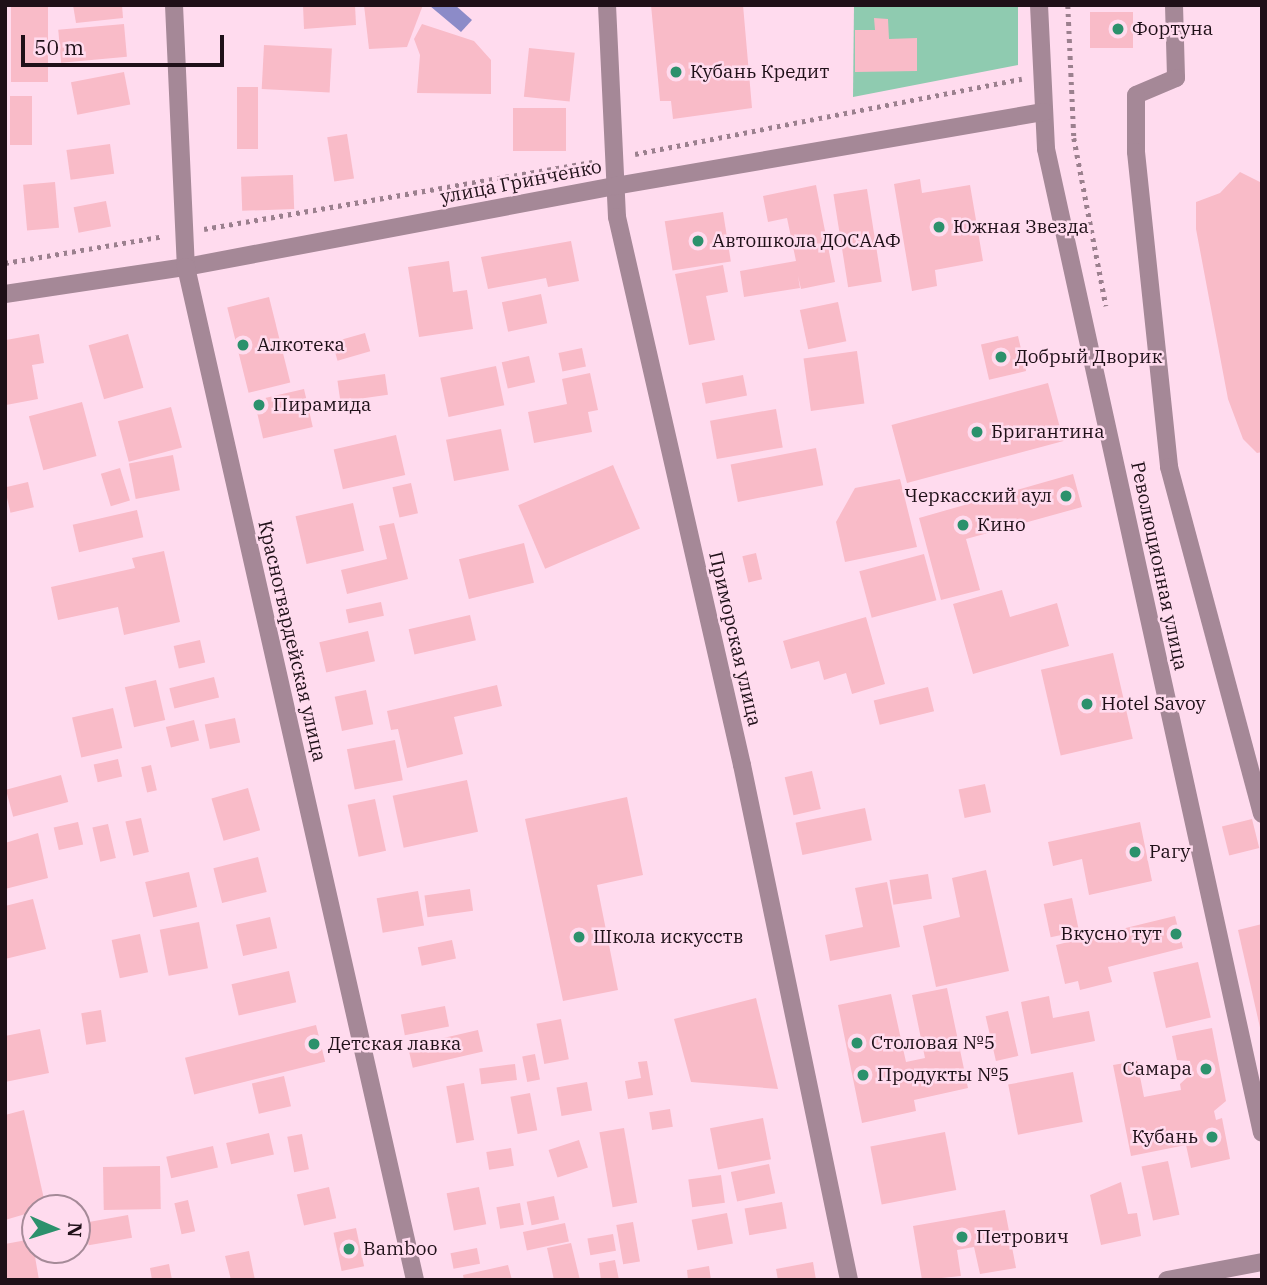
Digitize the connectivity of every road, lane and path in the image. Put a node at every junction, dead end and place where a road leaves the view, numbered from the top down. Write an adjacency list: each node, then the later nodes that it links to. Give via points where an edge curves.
1 (174, 5): 9 (street, Красногвардейская улица)
2 (607, 5): 7 (street, Приморская улица)
3 (1039, 5): 5 (street, Революционная улица)
4 (1174, 5): 13 (street, Революционная улица, via 1176,78 1136,95 1136,152 1169,467)
5 (1040, 76): 6 (street, Революционная улица); 7 (path)
6 (1044, 112): 8 (street, улица Гринченко); 14 (street, Революционная улица, via 1046,149)
7 (614, 158): 8 (street, Приморская улица); 9 (path)
8 (615, 186): 11 (street, улица Гринченко); 17 (street, Приморская улица, via 617,217 742,765)
9 (184, 233): 10 (path); 11 (street, Красногвардейская улица)
10 (5, 263)
11 (186, 267): 12 (street, улица Гринченко); 16 (street, Красногвардейская улица)
12 (5, 294)
13 (1262, 814)
14 (1262, 1133)
15 (1262, 1262): 18 (street)
16 (415, 1280)
17 (849, 1280)
18 (1167, 1280)

